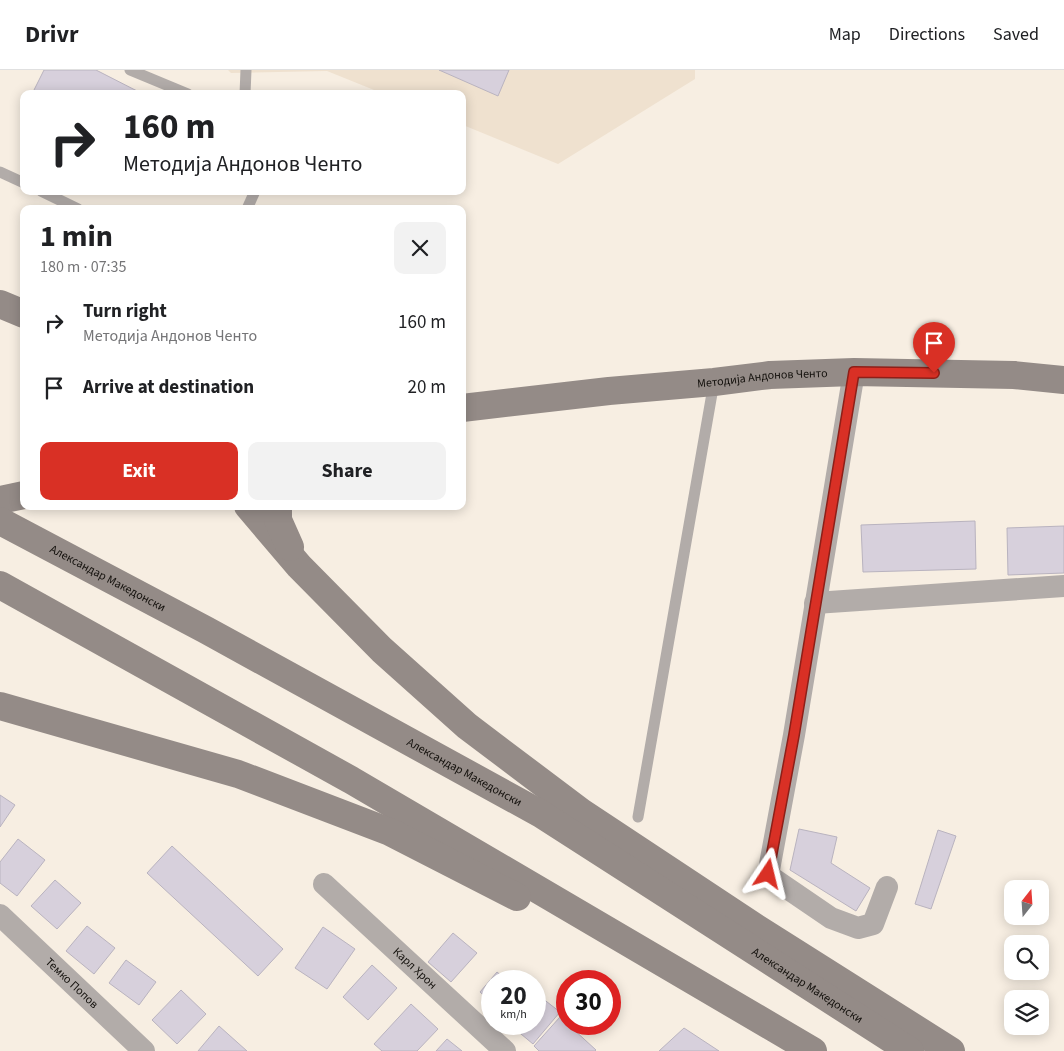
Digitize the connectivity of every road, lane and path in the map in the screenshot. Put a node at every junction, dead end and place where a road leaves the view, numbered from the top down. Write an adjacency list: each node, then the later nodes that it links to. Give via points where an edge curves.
1 (130, 70): 3 (lane)
2 (246, 70): 4 (lane)
3 (178, 90)
4 (244, 90)
5 (0, 172): 6 (lane)
6 (20, 181)
7 (49, 195): 8 (lane)
8 (70, 205)
9 (0, 304): 10 (street)
10 (20, 312)
11 (854, 372): 12 (street, Методија Андонов Ченто, via 1014,375); 13 (street, Методија Андонов Ченто); 23 (street)
12 (1064, 380)
13 (714, 382): 14 (street, Методија Андонов Ченто); 25 (lane)
14 (466, 408)
15 (20, 496): 16 (street)
16 (0, 500)
17 (251, 510): 20 (street)
18 (278, 510): 20 (street, via 278,520)
19 (0, 521): 33 (street, Александар Македонски, via 541,814)
20 (299, 566): 34 (street, via 382,650 467,726 581,812)
21 (0, 585): 32 (street, via 351,780)
22 (1064, 586): 23 (street)
23 (815, 603): 27 (street, via 768,874 831,918 858,928 873,924)
24 (0, 706): 31 (street, via 238,774 390,832 580,930)
25 (638, 817)
26 (324, 884): 30 (street, Карл Хрон)
27 (887, 887)
28 (0, 915): 29 (street, Темко Попов)
29 (144, 1051)
30 (505, 1051)
31 (776, 1051)
32 (813, 1051)
33 (910, 1051)
34 (951, 1051)

